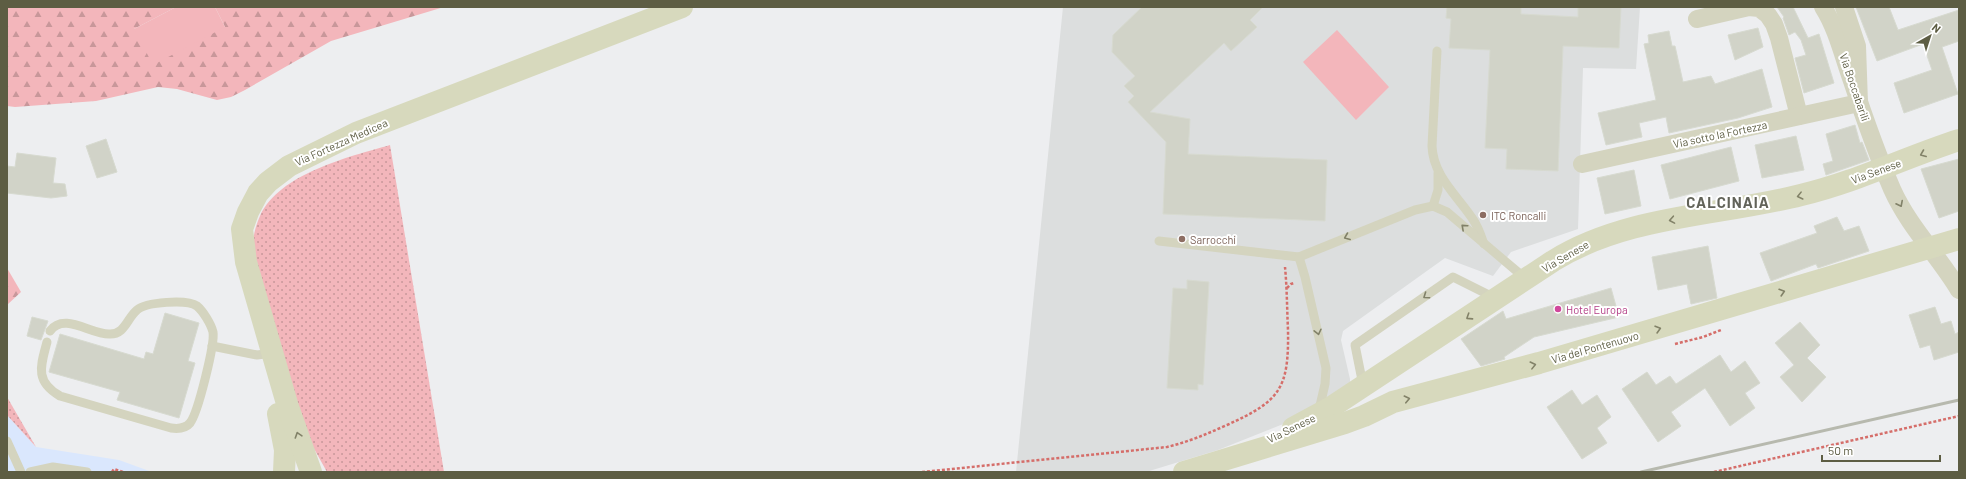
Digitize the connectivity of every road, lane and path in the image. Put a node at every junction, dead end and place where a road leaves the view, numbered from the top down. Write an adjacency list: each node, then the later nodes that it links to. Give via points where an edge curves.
1 (682, 7): 25 (main road, Via Fortezza Medicea, via 356,133 300,159 280,172 261,190 251,206 237,251 238,269)
2 (1823, 7): 6 (street, Via Boccabarili, via 1835,30)
3 (1844, 7): 6 (street, via 1857,46)
4 (1698, 19): 7 (street, via 1749,7 1759,8 1768,15 1779,38)
5 (1437, 51): 11 (lane, via 1432,146)
6 (1859, 103): 7 (street, Via sotto la Fortezza); 10 (street, Via Boccabarili)
7 (1799, 116): 9 (street, Via sotto la Fortezza)
8 (1959, 140): 10 (main road, Via Senese, one-way to 10)
9 (1582, 164)
10 (1885, 168): 16 (street, Via Boccabarili, one-way to 16, via 1901,207); 19 (main road, Via Senese, one-way to 19, via 1800,196 1646,225 1608,235 1573,249)
11 (1438, 171): 12 (lane, via 1438,190); 15 (lane, via 1476,223)
12 (1433, 206): 15 (lane, one-way to 12, via 1447,212); 18 (lane, one-way to 18, via 1415,210)
13 (1959, 239): 16 (main road, Via del Pontenuovo)
14 (1159, 241): 17 (lane)
15 (1485, 245): 19 (lane)
16 (1930, 248): 20 (street, Via Boccabarili); 28 (main road, Via del Pontenuovo, one-way to 16, via 1393,402 1539,363)
17 (1284, 256): 18 (lane); 40 (path, via 1287,370 1277,392 1257,411 1206,435 1167,447)
18 (1299, 257): 29 (lane, one-way to 29, via 1326,368)
19 (1526, 279): 21 (main road, Via Senese)
20 (1959, 290)
21 (1496, 298): 26 (main road, Via Senese, one-way to 26); 27 (lane, one-way to 27, via 1453,277 1354,345)
22 (50, 331): 24 (lane, via 56,324 65,323 104,334 114,334 122,330 138,309 152,304 185,303 196,306 209,323 213,332)
23 (47, 342): 24 (lane, via 40,369 44,382 52,392 67,399 177,429 190,424 196,410)
24 (212, 346): 25 (lane)
25 (268, 354): 38 (main road, via 284,440); 39 (main road, one-way to 25)
26 (1383, 373): 27 (main road, Via Senese); 28 (main road, via 1365,397 1367,404)
27 (1363, 386): 29 (main road, Via Senese)
28 (1375, 410): 32 (main road, Via del Pontenuovo, via 1345,423)
29 (1318, 416): 32 (main road, Via Senese)
30 (1959, 416): 42 (path)
31 (7, 441): 33 (lane)
32 (1233, 456): 41 (main road)
33 (20, 472)
34 (30, 472): 35 (lane, via 53,467)
35 (87, 472)
36 (112, 472): 37 (path, via 114,469)
37 (123, 472)
38 (284, 472)
39 (311, 472)
40 (922, 472)
41 (1184, 472)
42 (1714, 472)

